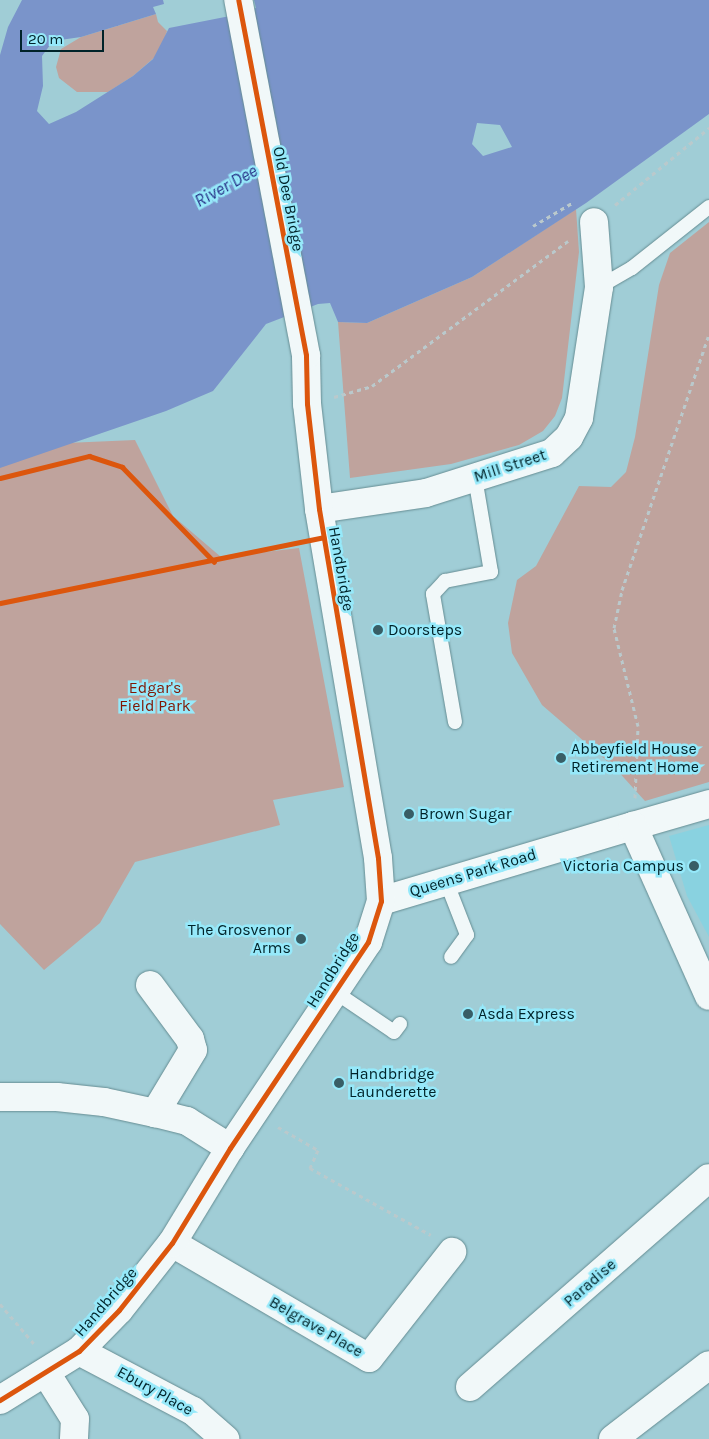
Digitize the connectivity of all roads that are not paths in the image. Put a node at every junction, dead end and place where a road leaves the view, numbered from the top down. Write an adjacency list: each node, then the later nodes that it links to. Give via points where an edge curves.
1 (238, 0): 5 (street, Old Dee Bridge, via 307,370)
2 (709, 207): 4 (lane, via 632,268)
3 (594, 222): 4 (street, Mill Street)
4 (599, 286): 6 (street, Mill Street, via 579,418 569,437 552,454)
5 (307, 404): 7 (street, Handbridge)
6 (475, 477): 7 (street, Mill Street, via 426,493); 8 (lane, via 491,572 445,581 433,594)
7 (319, 510): 12 (street, Handbridge, via 378,858)
8 (455, 722)
9 (709, 804): 10 (street, Queens Park Road)
10 (633, 826): 11 (street, Queens Park Road); 16 (street)
11 (446, 881): 12 (street, Queens Park Road); 13 (lane, via 467,935)
12 (381, 901): 15 (street, Handbridge, via 368,942)
13 (451, 957)
14 (150, 985): 19 (street, via 190,1039 193,1050)
15 (335, 992): 17 (lane, via 394,1032); 20 (street, Handbridge)
16 (709, 996)
17 (400, 1024)
18 (0, 1097): 19 (street, via 95,1101)
19 (155, 1113): 20 (street, via 187,1121)
20 (230, 1148): 22 (street, Handbridge)
21 (709, 1178): 27 (street, Paradise)
22 (172, 1243): 23 (street, Belgrave Place, via 369,1358); 24 (street, Handbridge, via 119,1310)
23 (452, 1252)
24 (79, 1351): 26 (street, Handbridge); 30 (street, Ebury Place, via 193,1411)
25 (709, 1365): 31 (street)
26 (50, 1370): 28 (street, Handbridge); 29 (street, via 75,1419)
27 (470, 1387)
28 (0, 1400)
29 (74, 1439)
30 (225, 1439)
31 (613, 1439)

